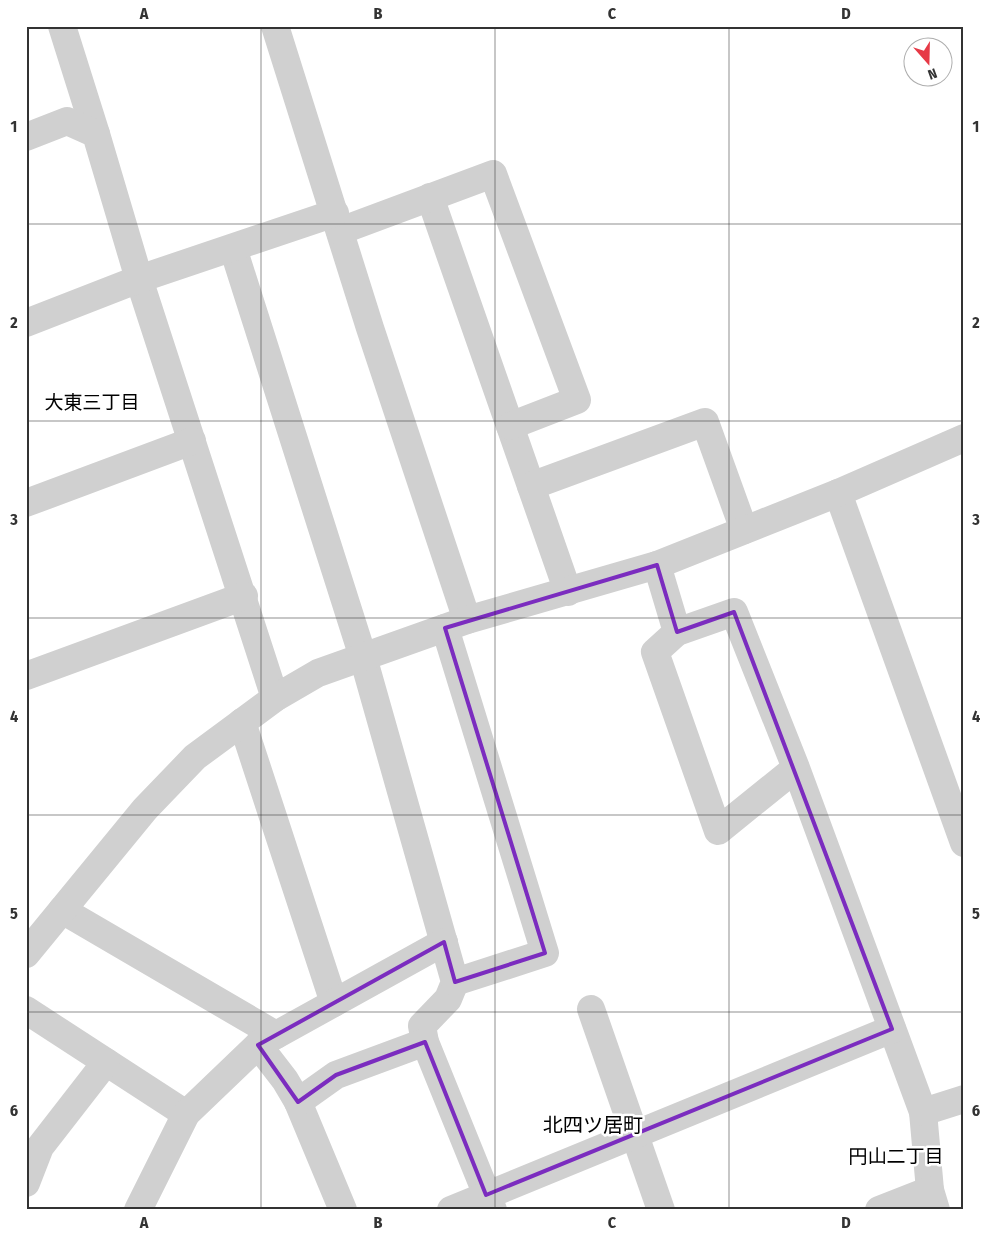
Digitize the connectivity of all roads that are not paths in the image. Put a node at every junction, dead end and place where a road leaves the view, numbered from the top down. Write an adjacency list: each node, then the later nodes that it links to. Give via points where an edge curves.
1 (62, 26): 3 (street)
2 (276, 26): 6 (street)
3 (96, 134): 4 (street, via 67,121); 8 (street)
4 (26, 137)
5 (430, 197): 6 (street); 10 (street); 10 (street, via 493,174 577,400)
6 (337, 222): 7 (street); 20 (street)
7 (233, 248): 8 (street); 22 (street)
8 (139, 279): 9 (street); 12 (street)
9 (26, 323)
10 (510, 426): 13 (street)
11 (964, 438): 14 (street)
12 (192, 441): 15 (street); 19 (street)
13 (531, 486): 16 (street, via 705,422); 18 (street)
14 (838, 492): 16 (street); 27 (street)
15 (26, 503)
16 (744, 530): 17 (street)
17 (657, 565): 18 (street); 21 (street)
18 (568, 592): 20 (street)
19 (244, 596): 23 (street); 24 (street)
20 (456, 624): 22 (street); 31 (street, via 545,953)
21 (677, 632): 26 (street, via 734,612); 26 (street, via 655,652 718,831)
22 (364, 657): 24 (street, via 318,673); 29 (street)
23 (26, 676)
24 (275, 698): 25 (street)
25 (242, 722): 28 (street, via 195,757 145,809); 32 (street)
26 (796, 768): 35 (street)
27 (964, 843)
28 (62, 910): 30 (street); 36 (street)
29 (444, 942): 31 (street); 32 (street)
30 (26, 954)
31 (455, 982): 37 (street, via 448,999 422,1026)
32 (334, 1003): 36 (street)
33 (591, 1009): 43 (street)
34 (26, 1010): 38 (street)
35 (892, 1029): 41 (street); 43 (street)
36 (267, 1040): 40 (street); 42 (street)
37 (425, 1042): 40 (street, via 336,1075); 46 (street)
38 (106, 1062): 42 (street); 44 (street, via 40,1147)
39 (964, 1099): 41 (street)
40 (298, 1102): 48 (street)
41 (923, 1112): 45 (street)
42 (186, 1114): 47 (street)
43 (635, 1132): 46 (street); 50 (street)
44 (26, 1183)
45 (933, 1200): 51 (street)
46 (490, 1202): 49 (street)
47 (138, 1210)
48 (344, 1210)
49 (451, 1210)
50 (661, 1210)
51 (879, 1210)

